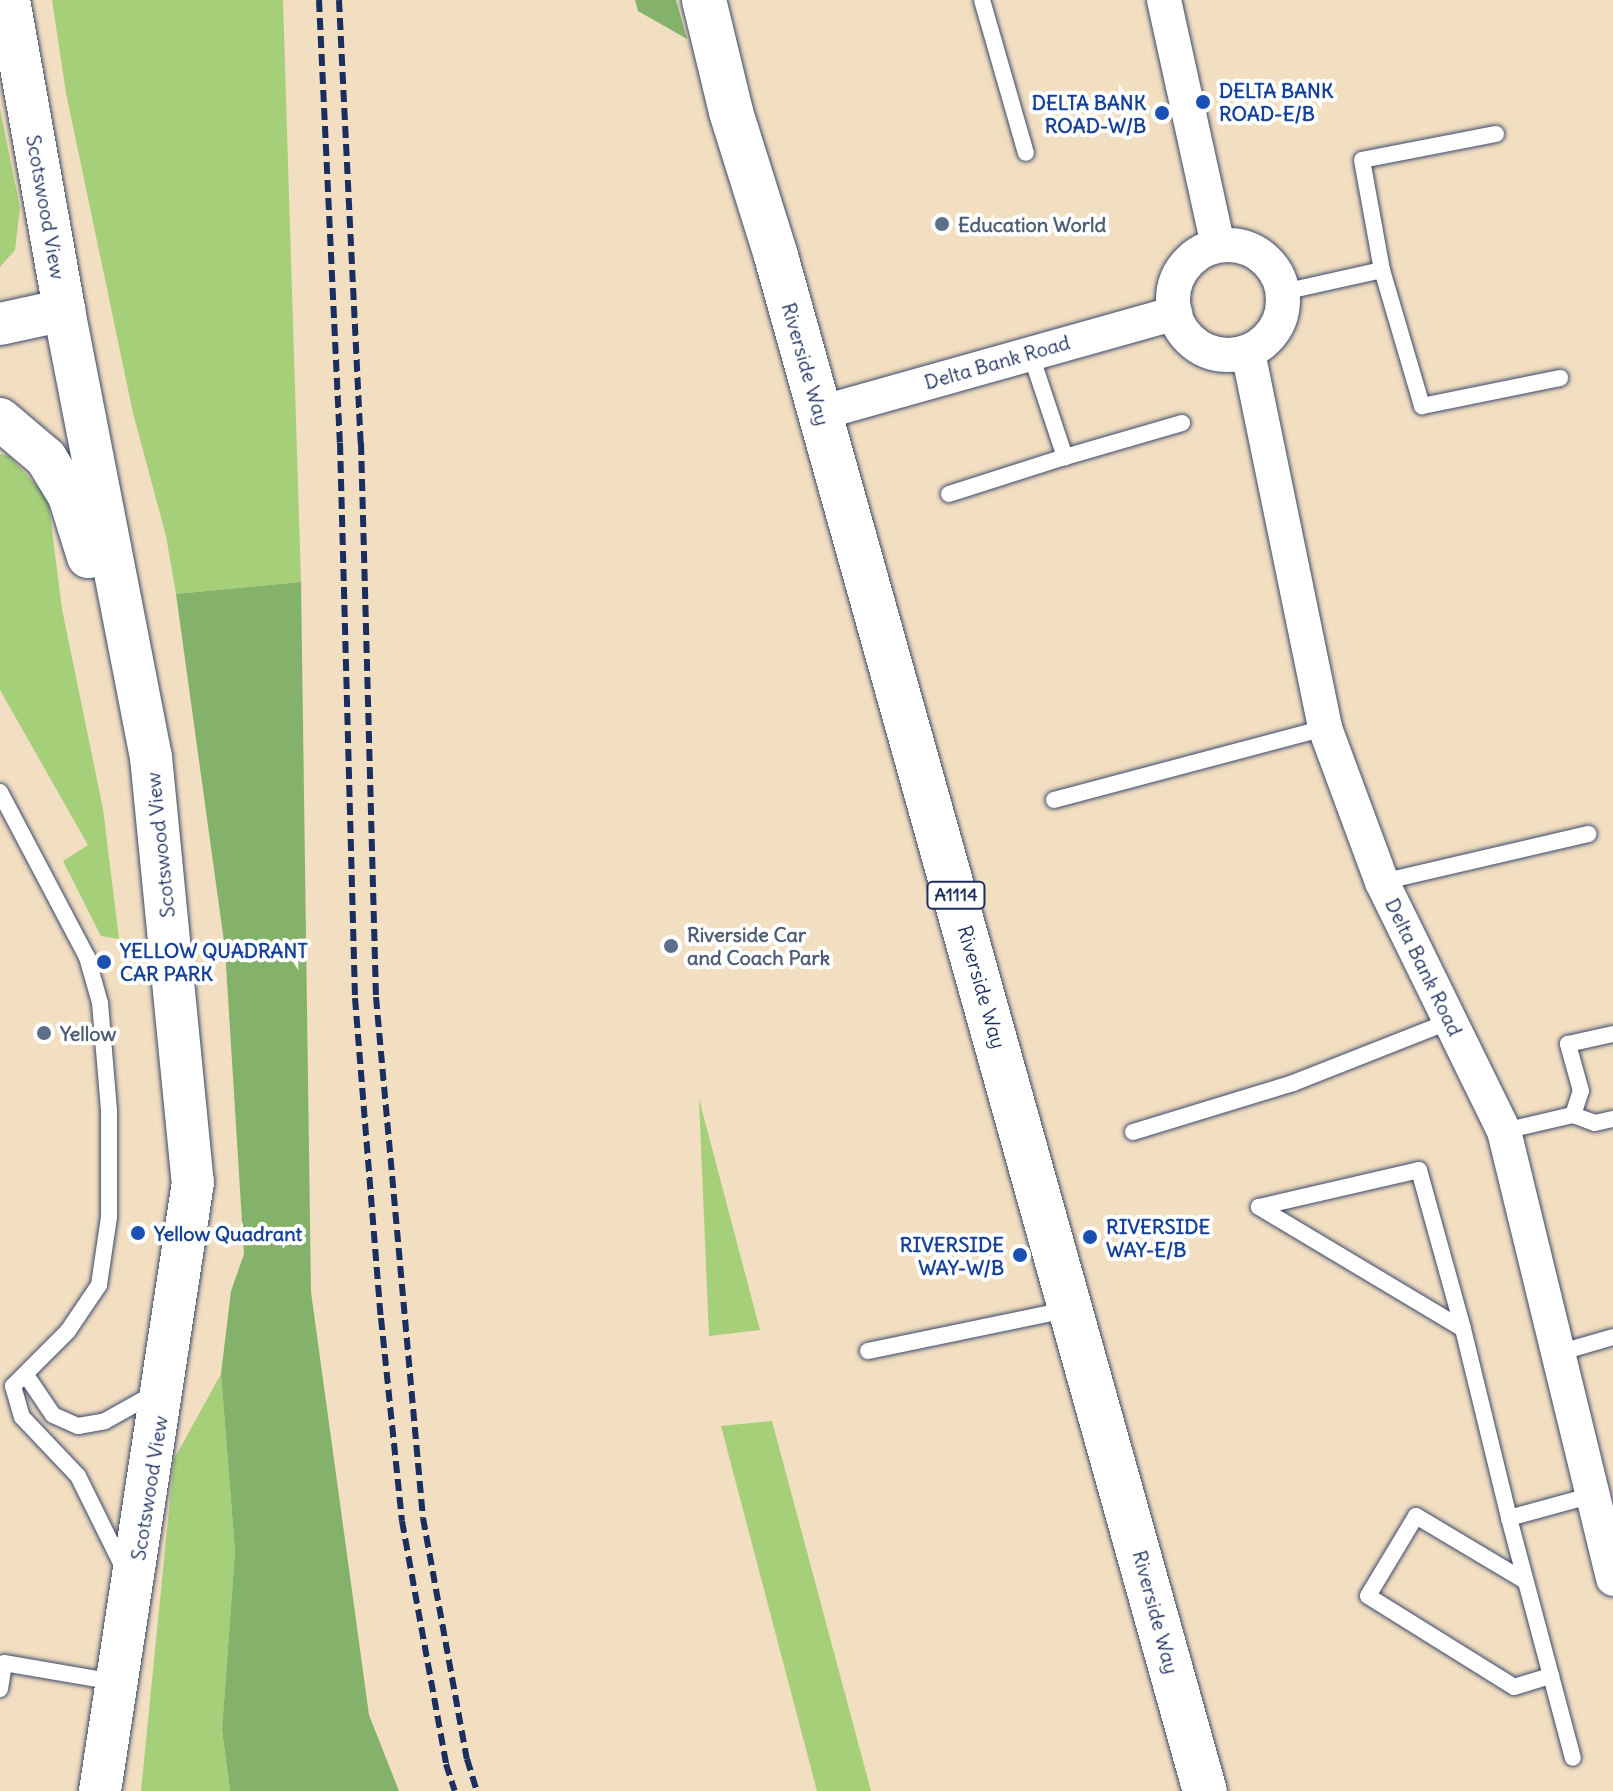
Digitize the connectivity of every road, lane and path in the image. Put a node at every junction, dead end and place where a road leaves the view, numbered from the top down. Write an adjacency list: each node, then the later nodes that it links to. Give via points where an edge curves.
1 (9, 0): 10 (street, Scotswood View)
2 (704, 0): 16 (main road, Riverside Way / A1114, via 731,112)
3 (982, 0): 6 (lane)
4 (1164, 0): 7 (street)
5 (1496, 134): 8 (lane, via 1362,160)
6 (1026, 153)
7 (1218, 245): 9 (street, via 1244,248 1267,261); 11 (street, via 1187,262 1175,286)
8 (1382, 270): 9 (lane); 15 (lane, via 1422,406)
9 (1283, 292): 14 (street, via 1276,328)
10 (64, 310): 12 (street); 22 (street, Scotswood View)
11 (1175, 313): 13 (street, Delta Bank Road); 14 (street, via 1195,344 1220,353)
12 (0, 324)
13 (1030, 352): 16 (street, Delta Bank Road); 19 (lane)
14 (1248, 352): 21 (street, Delta Bank Road)
15 (1560, 378)
16 (820, 413): 33 (main road, Riverside Way / A1114)
17 (1, 421): 22 (street, via 46,458 69,496)
18 (1182, 423): 19 (lane)
19 (1065, 457): 20 (lane)
20 (949, 494)
21 (1325, 728): 24 (lane); 26 (street, Delta Bank Road)
22 (151, 757): 39 (street, Scotswood View, via 193,1182)
23 (0, 792): 38 (lane, via 87,957 100,1003 109,1111 109,1217 99,1285 68,1331)
24 (1054, 800)
25 (1589, 834): 26 (lane)
26 (1382, 882): 27 (street, Delta Bank Road)
27 (1450, 1021): 31 (street, Delta Bank Road); 32 (lane, via 1293,1083)
28 (1613, 1034): 29 (lane, via 1568,1044 1581,1091)
29 (1573, 1115): 30 (lane, via 1595,1123); 31 (lane)
30 (1613, 1119)
31 (1504, 1131): 37 (street, Delta Bank Road)
32 (1133, 1132)
33 (1073, 1308): 36 (lane); 50 (main road, Riverside Way / A1114)
34 (1463, 1329): 34 (lane, via 1419,1170 1259,1207 1286,1223); 41 (lane)
35 (1613, 1337): 37 (lane)
36 (868, 1351)
37 (1558, 1353): 40 (street, Delta Bank Road)
38 (26, 1375): 39 (lane, via 53,1415 78,1426 105,1421); 44 (lane, via 13,1386 22,1417 78,1476)
39 (164, 1388): 44 (street, Scotswood View)
40 (1593, 1495): 41 (lane); 42 (street, Delta Bank Road)
41 (1509, 1518): 43 (lane)
42 (1613, 1579)
43 (1525, 1581): 45 (lane); 45 (lane, via 1416,1516 1368,1596 1514,1687)
44 (134, 1589): 46 (street, Scotswood View)
45 (1551, 1676): 48 (lane)
46 (118, 1682): 47 (lane, via 4,1663); 49 (street, Scotswood View)
47 (0, 1689)
48 (1573, 1758)
49 (100, 1791)
50 (1205, 1791)

